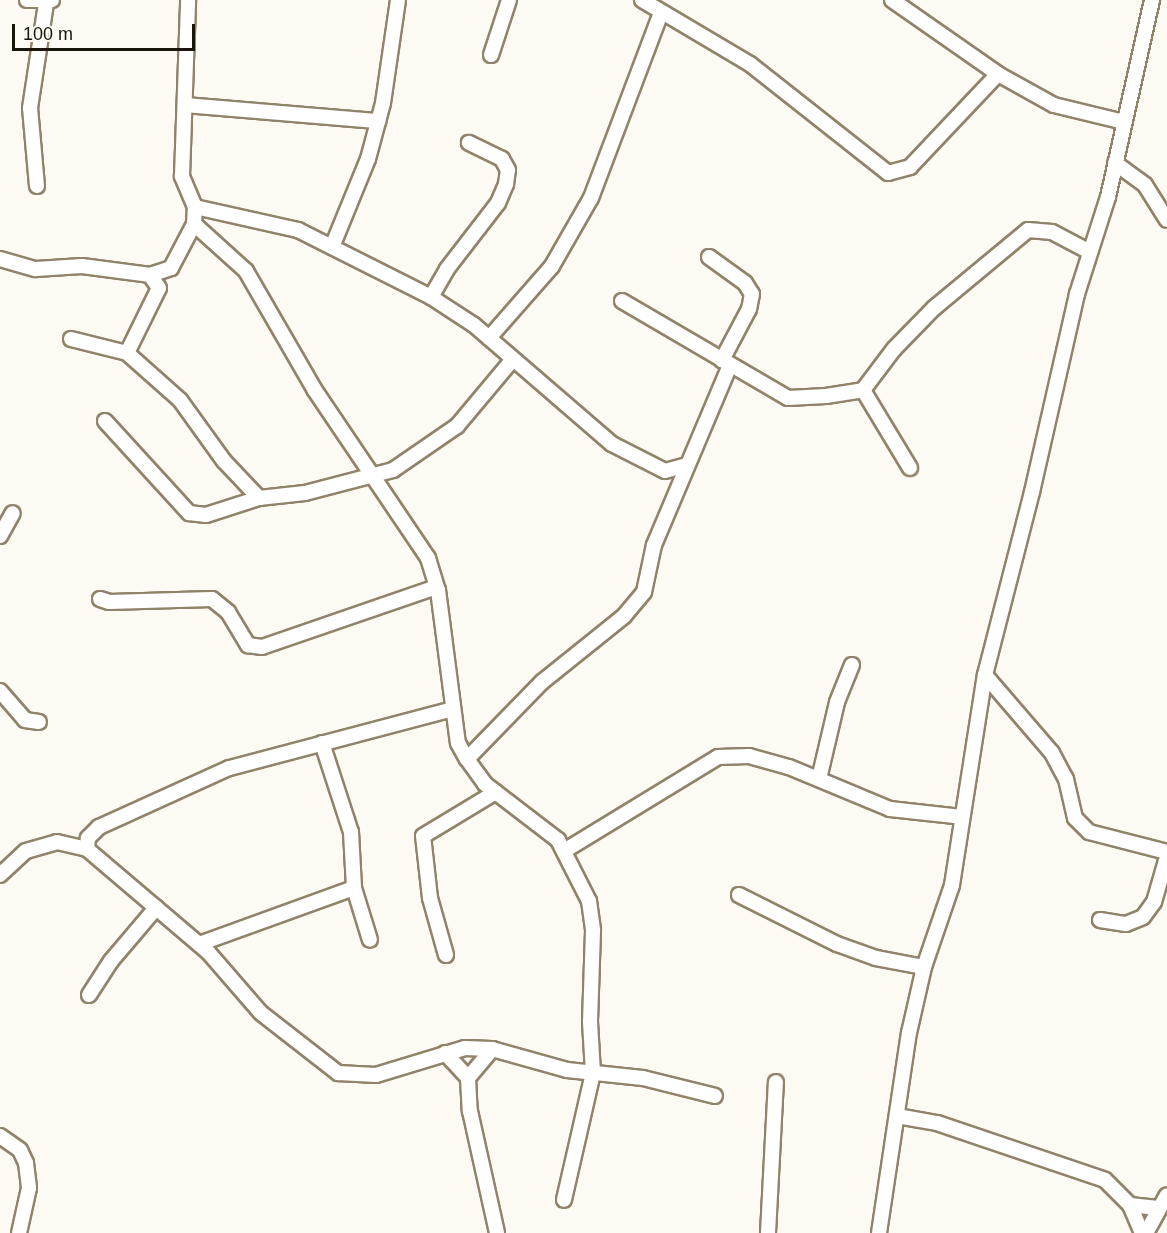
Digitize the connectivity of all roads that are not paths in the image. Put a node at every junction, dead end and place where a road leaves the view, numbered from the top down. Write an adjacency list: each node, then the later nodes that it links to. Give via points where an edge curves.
1 (27, 0): 8 (street)
2 (188, 0): 12 (street)
3 (398, 0): 13 (street)
4 (509, 0): 10 (street)
5 (642, 0): 9 (street)
6 (892, 0): 11 (street)
7 (1152, 0): 14 (street)
8 (49, 2): 17 (street, via 30,108)
9 (661, 13): 11 (street, via 750,64 888,173 910,168); 28 (street, via 613,146 585,208 552,266)
10 (491, 55)
11 (998, 75): 14 (street, via 1054,105)
12 (186, 105): 13 (street); 18 (street, via 182,176)
13 (378, 121): 21 (street, via 368,159)
14 (1124, 122): 16 (street)
15 (469, 143): 26 (street, via 502,159 508,170 506,184 498,203 447,269)
16 (1115, 163): 19 (street, via 1146,185); 22 (street)
17 (37, 186)
18 (195, 207): 20 (street); 21 (street, via 298,230)
19 (1167, 220)
20 (194, 224): 25 (street, via 171,268); 37 (street, via 246,271 314,389)
21 (332, 247): 26 (street)
22 (1090, 252): 33 (street, via 1052,232 1028,230 934,308 894,349); 44 (street)
23 (709, 257): 32 (street, via 745,283 752,294)
24 (0, 259): 25 (street, via 36,269 82,266)
25 (150, 275): 30 (street, via 159,288)
26 (431, 297): 28 (street)
27 (622, 301): 32 (street)
28 (489, 338): 31 (street)
29 (70, 339): 30 (street)
30 (127, 353): 38 (street, via 180,400 224,461)
31 (513, 359): 35 (street, via 612,444 665,471); 37 (street, via 456,426 416,458)
32 (726, 362): 33 (street, via 788,398); 35 (street)
33 (863, 390): 36 (street)
34 (105, 420): 38 (street, via 189,513 206,514)
35 (684, 466): 49 (street, via 654,545 644,592 624,616 542,682)
36 (910, 468)
37 (372, 476): 38 (street, via 305,493); 41 (street, via 428,558)
38 (259, 498)
39 (13, 513): 40 (street)
40 (0, 536)
41 (436, 587): 42 (street, via 262,647 248,645 228,612 212,599); 46 (street)
42 (100, 599)
43 (852, 665): 50 (street, via 837,702)
44 (985, 675): 52 (street); 55 (street, via 1052,753 1066,779 1075,818 1089,832)
45 (0, 691): 47 (street, via 25,720)
46 (453, 709): 48 (street); 49 (street, via 458,743)
47 (39, 722)
48 (322, 743): 53 (street, via 229,768 195,786 143,804 99,827 87,838); 58 (street, via 351,832)
49 (467, 759): 51 (street)
50 (819, 779): 52 (street, via 890,809); 54 (street, via 749,756 718,757)
51 (496, 792): 54 (street, via 558,840); 64 (street, via 423,836 430,898)
52 (962, 817): 65 (street, via 952,885)
53 (87, 849): 57 (street, via 57,842 26,851); 60 (street)
54 (564, 851): 69 (street, via 589,901 593,931)
55 (1167, 852)
56 (1167, 857): 61 (street, via 1154,902 1143,917 1126,924)
57 (0, 875)
58 (354, 888): 62 (street); 63 (street)
59 (739, 895): 65 (street, via 837,944 876,958)
60 (156, 908): 63 (street); 66 (street, via 111,961)
61 (1100, 920)
62 (370, 940)
63 (199, 944): 68 (street, via 261,1013 338,1073 376,1075)
64 (446, 955)
65 (924, 967): 73 (street)
66 (89, 995)
67 (492, 1049): 68 (street, via 465,1048); 69 (street); 70 (street)
68 (445, 1053): 70 (street)
69 (593, 1073): 72 (street, via 643,1077); 76 (street)
70 (468, 1077): 80 (street, via 472,1120)
71 (776, 1082): 81 (street)
72 (715, 1096)
73 (897, 1116): 77 (street, via 937,1124 1084,1171 1105,1180); 82 (street)
74 (0, 1136): 79 (street, via 20,1150 26,1163 29,1188)
75 (1167, 1195): 78 (street)
76 (564, 1200)
77 (1130, 1205): 78 (street); 83 (street)
78 (1158, 1208): 84 (street)
79 (20, 1233)
80 (497, 1233)
81 (768, 1233)
82 (879, 1233)
83 (1142, 1233)
84 (1146, 1233)

